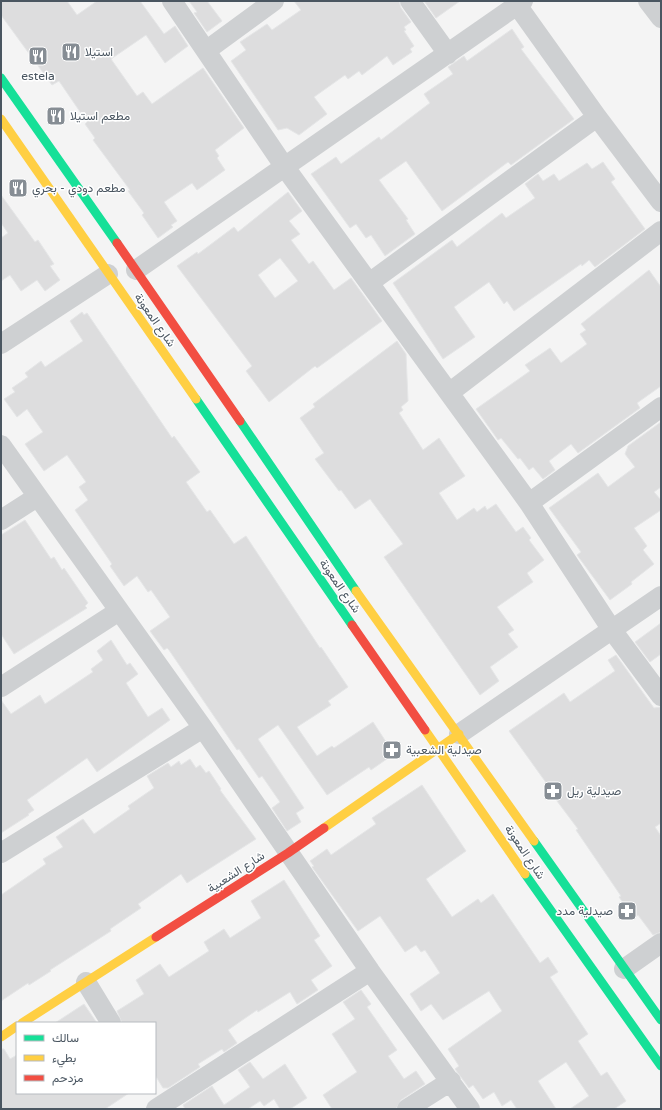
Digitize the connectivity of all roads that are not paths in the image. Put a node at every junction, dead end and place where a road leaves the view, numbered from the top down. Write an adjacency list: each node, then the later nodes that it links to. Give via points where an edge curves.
1 (172, 1): 7 (street)
2 (274, 1): 7 (street)
3 (410, 1): 8 (street)
4 (648, 1): 6 (street)
5 (520, 3): 8 (street); 10 (street)
6 (661, 18)
7 (207, 50): 12 (street)
8 (448, 54): 12 (street)
9 (1, 78): 15 (main road, شارع المعونة)
10 (597, 117): 13 (street); 17 (street)
11 (1, 119): 16 (main road, شارع المعونة)
12 (284, 166): 15 (street); 17 (street)
13 (661, 202)
14 (661, 231): 19 (street)
15 (136, 270): 31 (main road, شارع المعونة, via 348,580)
16 (108, 274): 18 (street); 32 (main road, شارع المعونة)
17 (369, 283): 19 (street)
18 (1, 344)
19 (449, 393): 23 (street)
20 (661, 407): 23 (street)
21 (1, 445): 22 (street)
22 (37, 498): 24 (street); 26 (street)
23 (529, 503): 27 (street)
24 (1, 520)
25 (661, 596): 27 (street)
26 (119, 611): 28 (street); 30 (street)
27 (612, 630): 29 (street); 31 (street)
28 (1, 687)
29 (661, 696)
30 (202, 728): 33 (street); 34 (street)
31 (459, 734): 32 (main road, شارع الشعبية); 36 (main road, شارع المعونة)
32 (438, 747): 34 (main road, شارع الشعبية); 44 (main road, شارع المعونة)
33 (1, 853)
34 (288, 853): 37 (street); 38 (main road, شارع الشعبية)
35 (661, 943): 36 (street)
36 (624, 968): 39 (main road, شارع المعونة)
37 (370, 971): 45 (street); 46 (street)
38 (86, 982): 40 (main road, شارع الشعبية); 41 (street)
39 (661, 1020)
40 (24, 1022)
41 (111, 1022)
42 (16, 1027): 43 (main road)
43 (1, 1037)
44 (661, 1066)
45 (451, 1081): 47 (street); 48 (street)
46 (160, 1104)
47 (407, 1109)
48 (470, 1109)

